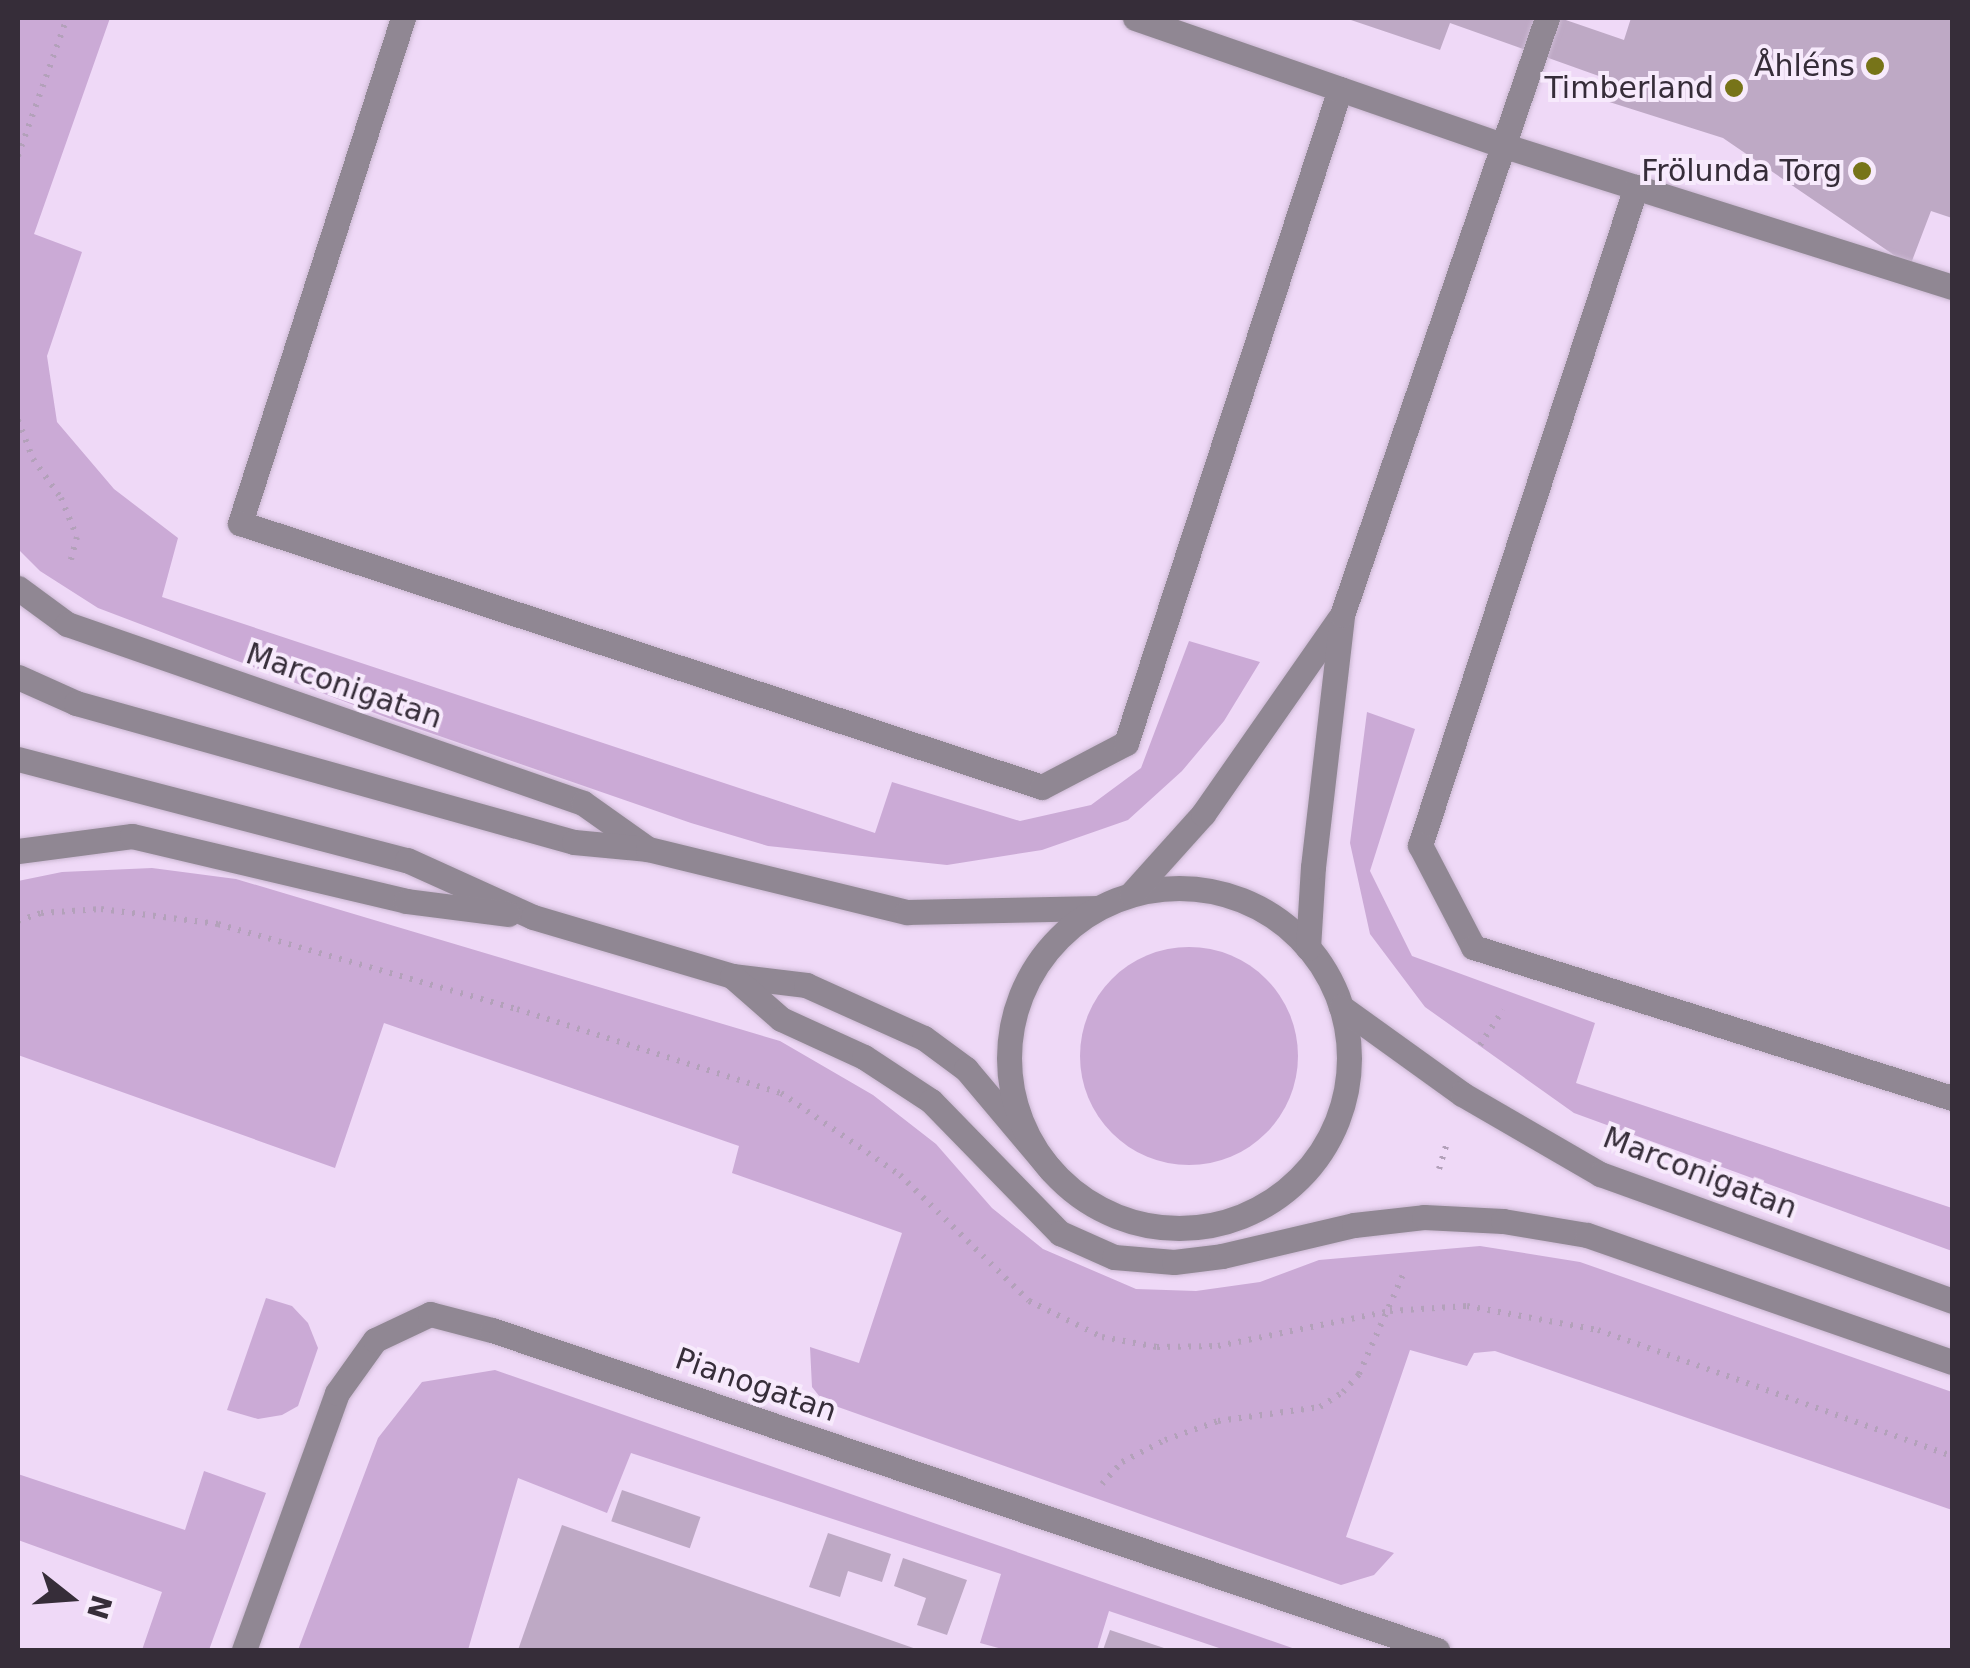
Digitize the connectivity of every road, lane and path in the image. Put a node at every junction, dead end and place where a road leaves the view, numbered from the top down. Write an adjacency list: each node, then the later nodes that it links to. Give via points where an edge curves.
1 (67, 18): 7 (path)
2 (403, 18): 5 (street, via 240,522 1042,787 1126,743)
3 (1135, 18): 5 (street)
4 (1547, 18): 6 (street)
5 (1340, 88): 6 (street)
6 (1505, 146): 8 (street); 11 (street)
7 (18, 156)
8 (1636, 187): 9 (street); 22 (street, via 1420,845 1473,948)
9 (1952, 287)
10 (18, 588): 14 (street, Marconigatan, via 66,624 583,803)
11 (1342, 615): 16 (street, via 1203,814); 19 (street)
12 (18, 677): 14 (street, Marconigatan, via 76,703 574,842)
13 (18, 758): 18 (street, via 407,860)
14 (648, 848): 17 (street, Marconigatan, via 907,912)
15 (18, 850): 18 (street, via 132,836 406,901)
16 (1131, 894): 17 (street); 19 (street, via 1208,890 1280,921)
17 (1098, 908): 23 (street, via 1058,938 1028,979 1009,1044 1017,1111)
18 (533, 917): 20 (street)
19 (1308, 948): 21 (street)
20 (732, 976): 23 (street, via 806,985 924,1038 966,1069); 25 (street, via 781,1019 864,1057 930,1101 1060,1233 1114,1257 1174,1262)
21 (1341, 1007): 24 (street, via 1348,1037 1344,1099 1319,1155 1275,1198); 26 (street, Marconigatan, via 1462,1094 1600,1174)
22 (1952, 1098)
23 (1050, 1170): 24 (street, via 1098,1209 1127,1220 1157,1228)
24 (1219, 1224): 25 (street)
25 (1312, 1236): 27 (street, via 1424,1217 1587,1235)
26 (1952, 1302)
27 (1952, 1362)
28 (244, 1650): 29 (street, Pianogatan, via 337,1393 375,1340 430,1314)
29 (1438, 1650)

